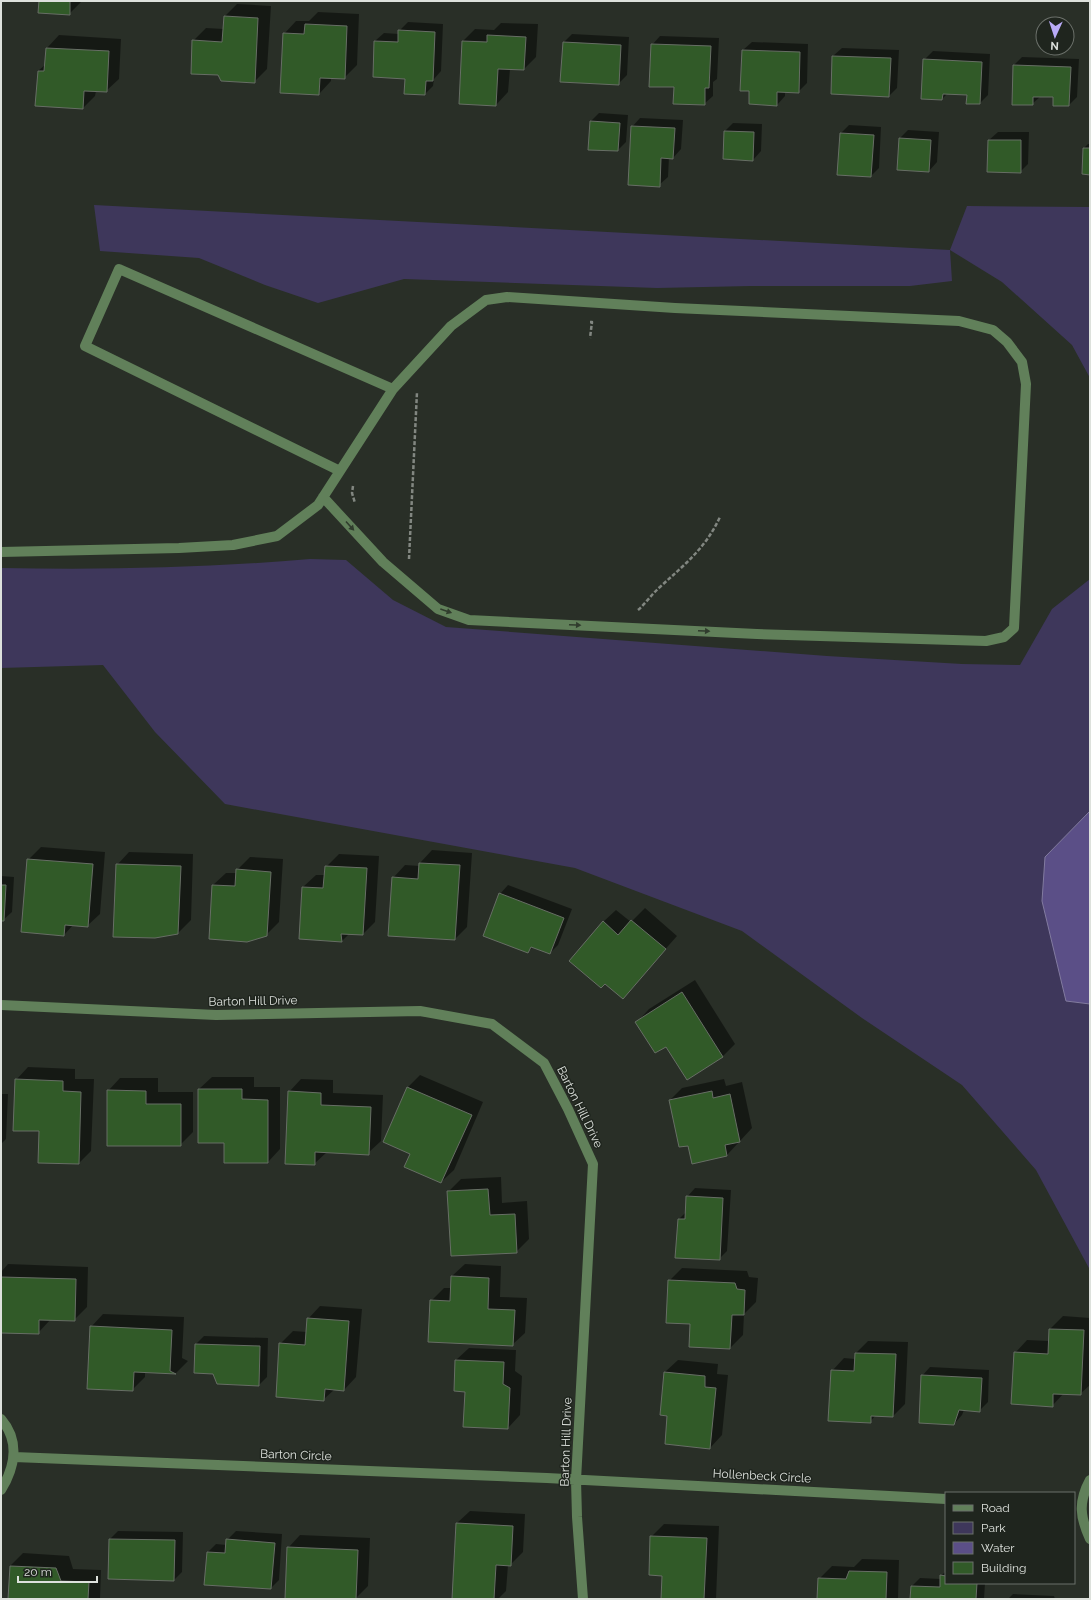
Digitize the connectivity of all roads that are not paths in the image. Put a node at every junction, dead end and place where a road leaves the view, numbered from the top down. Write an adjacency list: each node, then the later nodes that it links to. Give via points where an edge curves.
1 (393, 389): 2 (street); 2 (street, via 119,269 85,346); 3 (street, one-way to 1, via 383,562 438,609 469,620 757,634 986,640 1004,638 1014,628 1026,384 1022,362 1007,342 993,330 959,321 507,297 486,300 451,326)
2 (340, 471): 3 (street)
3 (324, 497): 4 (street, via 318,505 277,536 232,545)
4 (1, 552)
5 (1, 1005): 8 (street, Barton Hill Drive, via 216,1015 420,1011 492,1024 544,1063 593,1164)
6 (1, 1419): 7 (street, via 12,1438)
7 (14, 1457): 8 (street, Barton Circle); 10 (street, via 10,1475)
8 (576, 1480): 11 (street, Hollenbeck Circle); 14 (street, Barton Hill Drive)
9 (1090, 1480): 12 (street)
10 (1, 1490)
11 (945, 1499)
12 (1078, 1506): 13 (street)
13 (1090, 1539)
14 (582, 1599)

